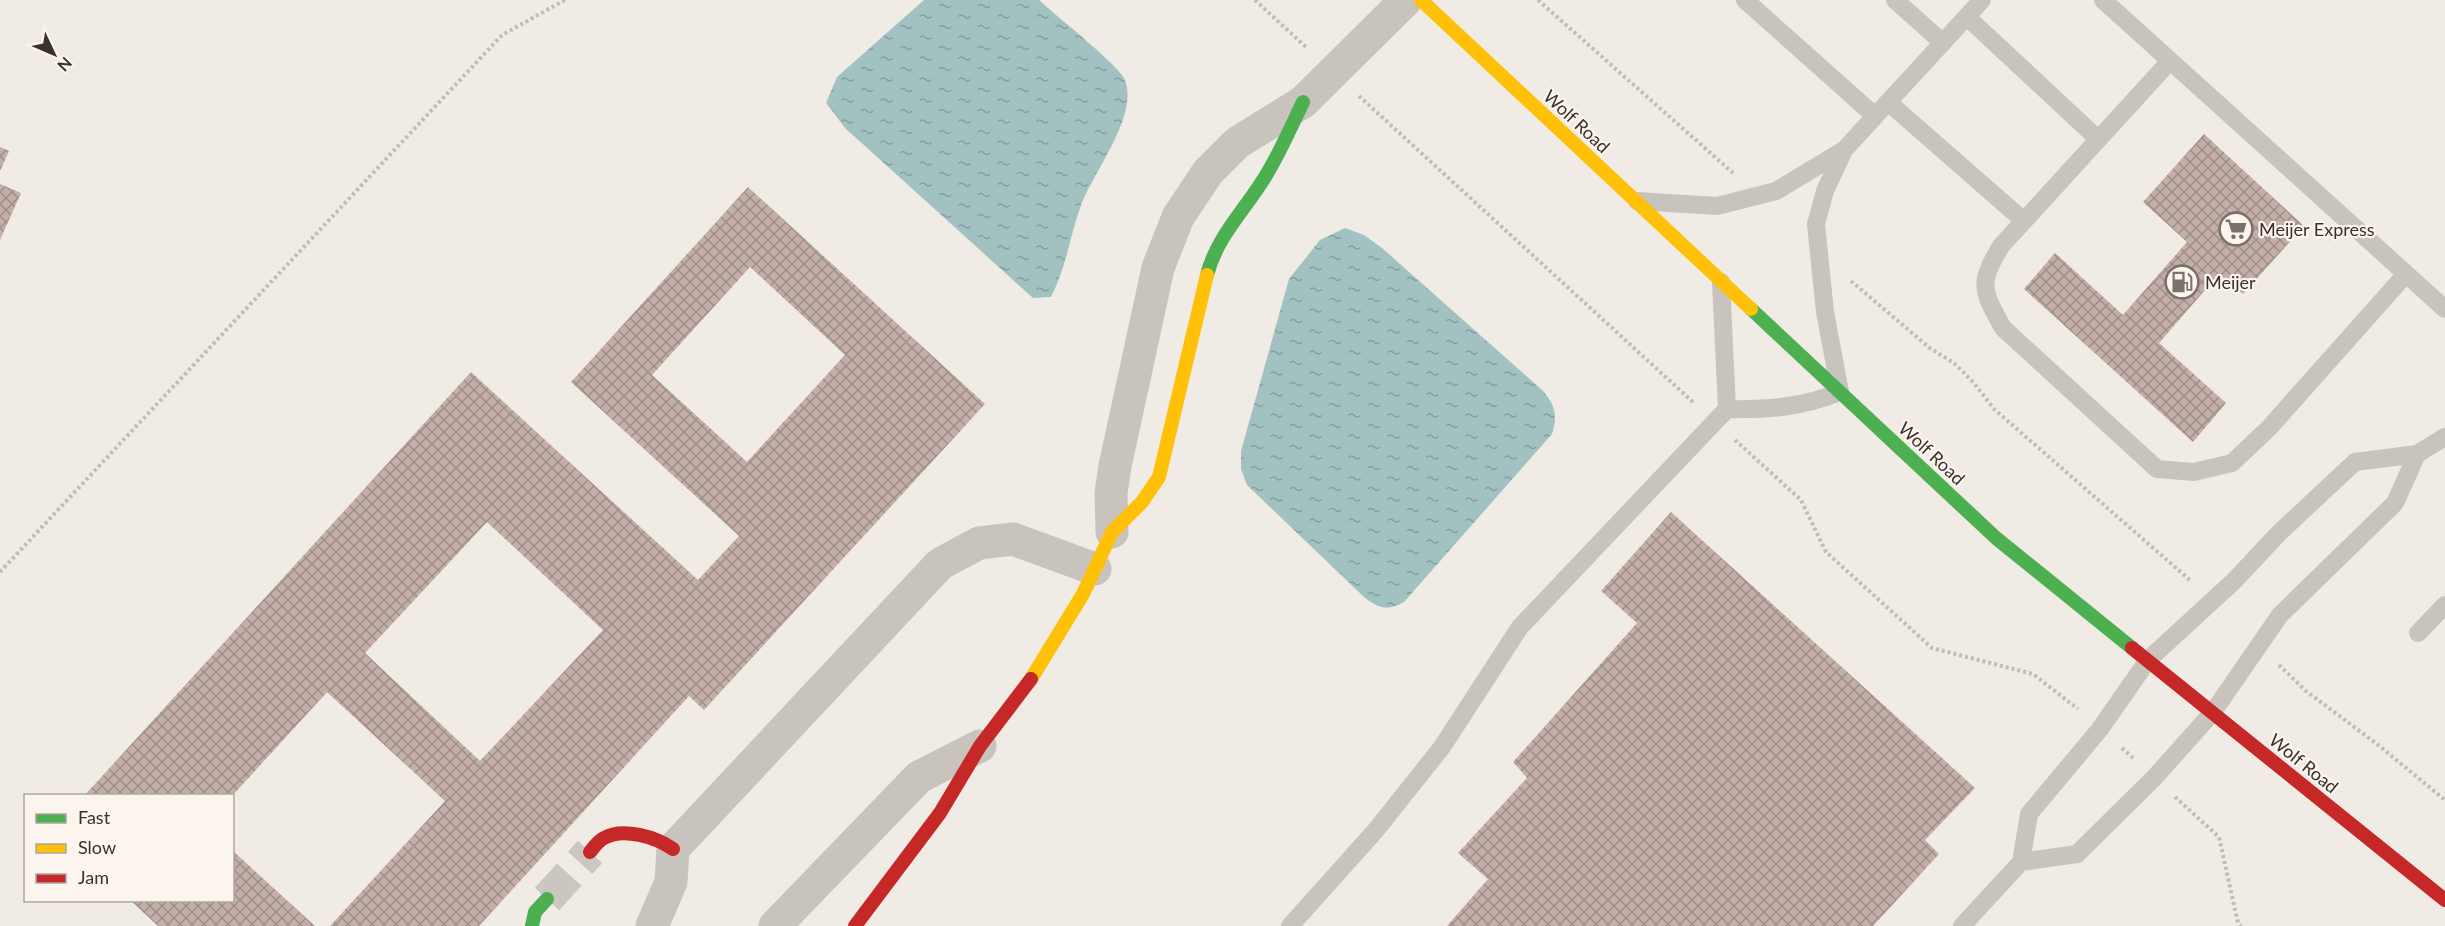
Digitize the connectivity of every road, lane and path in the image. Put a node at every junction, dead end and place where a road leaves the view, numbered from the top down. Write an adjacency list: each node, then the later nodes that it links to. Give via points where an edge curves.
1 (565, 0): 29 (path, via 502,35)
2 (1256, 0): 12 (path)
3 (1406, 0): 12 (street)
4 (1421, 0): 18 (main road, Wolf Road)
5 (1745, 0): 15 (lane)
6 (1895, 0): 10 (lane)
7 (1982, 0): 9 (lane)
8 (2103, 0): 11 (lane)
9 (1967, 17): 10 (lane); 16 (lane)
10 (1943, 43): 14 (lane)
11 (2170, 60): 16 (lane); 20 (lane)
12 (1334, 72): 13 (street); 24 (path)
13 (1303, 102): 27 (main road, via 1268,173 1211,259 1159,477 1142,502); 27 (street, via 1237,143 1208,172 1178,217 1158,268 1115,466)
14 (1888, 102): 15 (lane); 19 (lane)
15 (1875, 116): 17 (lane)
16 (2098, 139): 19 (lane)
17 (1844, 150): 18 (lane, via 1776,191 1759,196 1717,206); 23 (lane, via 1825,190 1816,224 1824,312)
18 (1636, 201): 21 (main road, Wolf Road)
19 (2024, 221): 20 (lane, via 2001,246 1985,272 1987,300 2003,328 2157,469 2194,472 2232,463 2269,428)
20 (2406, 274): 22 (lane)
21 (1721, 280): 23 (main road, Wolf Road); 24 (lane)
22 (2445, 309)
23 (1840, 392): 24 (lane, via 1812,403); 32 (main road, Wolf Road, via 1996,538)
24 (1721, 415): 35 (path, via 1801,500 1826,552 1932,648 2033,674); 48 (lane, via 1520,627 1442,747 1376,830)
25 (2445, 437): 26 (lane)
26 (2417, 454): 32 (lane, via 2355,462); 34 (lane, via 2395,503 2280,615)
27 (1112, 532): 28 (main road)
28 (1095, 569): 36 (main road, via 1042,664); 39 (street, via 1013,539 979,543 940,564)
29 (0, 572)
30 (2445, 605): 31 (lane)
31 (2418, 633)
32 (2148, 660): 34 (main road, Wolf Road); 35 (lane)
33 (2306, 691): 38 (path)
34 (2213, 712): 37 (lane); 43 (main road, Wolf Road)
35 (2100, 729): 37 (path); 41 (lane, via 2029,814)
36 (980, 746): 46 (street, via 919,777); 47 (main road, via 940,813)
37 (2154, 778): 41 (lane, via 2077,854); 50 (path, via 2218,837)
38 (2445, 800)
39 (673, 849): 40 (main road, via 664,841 635,834 604,838); 45 (street, via 671,882)
40 (590, 852)
41 (2021, 862): 49 (lane)
42 (548, 899): 44 (main road, via 535,912)
43 (2445, 900)
44 (532, 926)
45 (652, 926)
46 (775, 926)
47 (855, 926)
48 (1290, 926)
49 (1962, 926)
50 (2241, 926)

